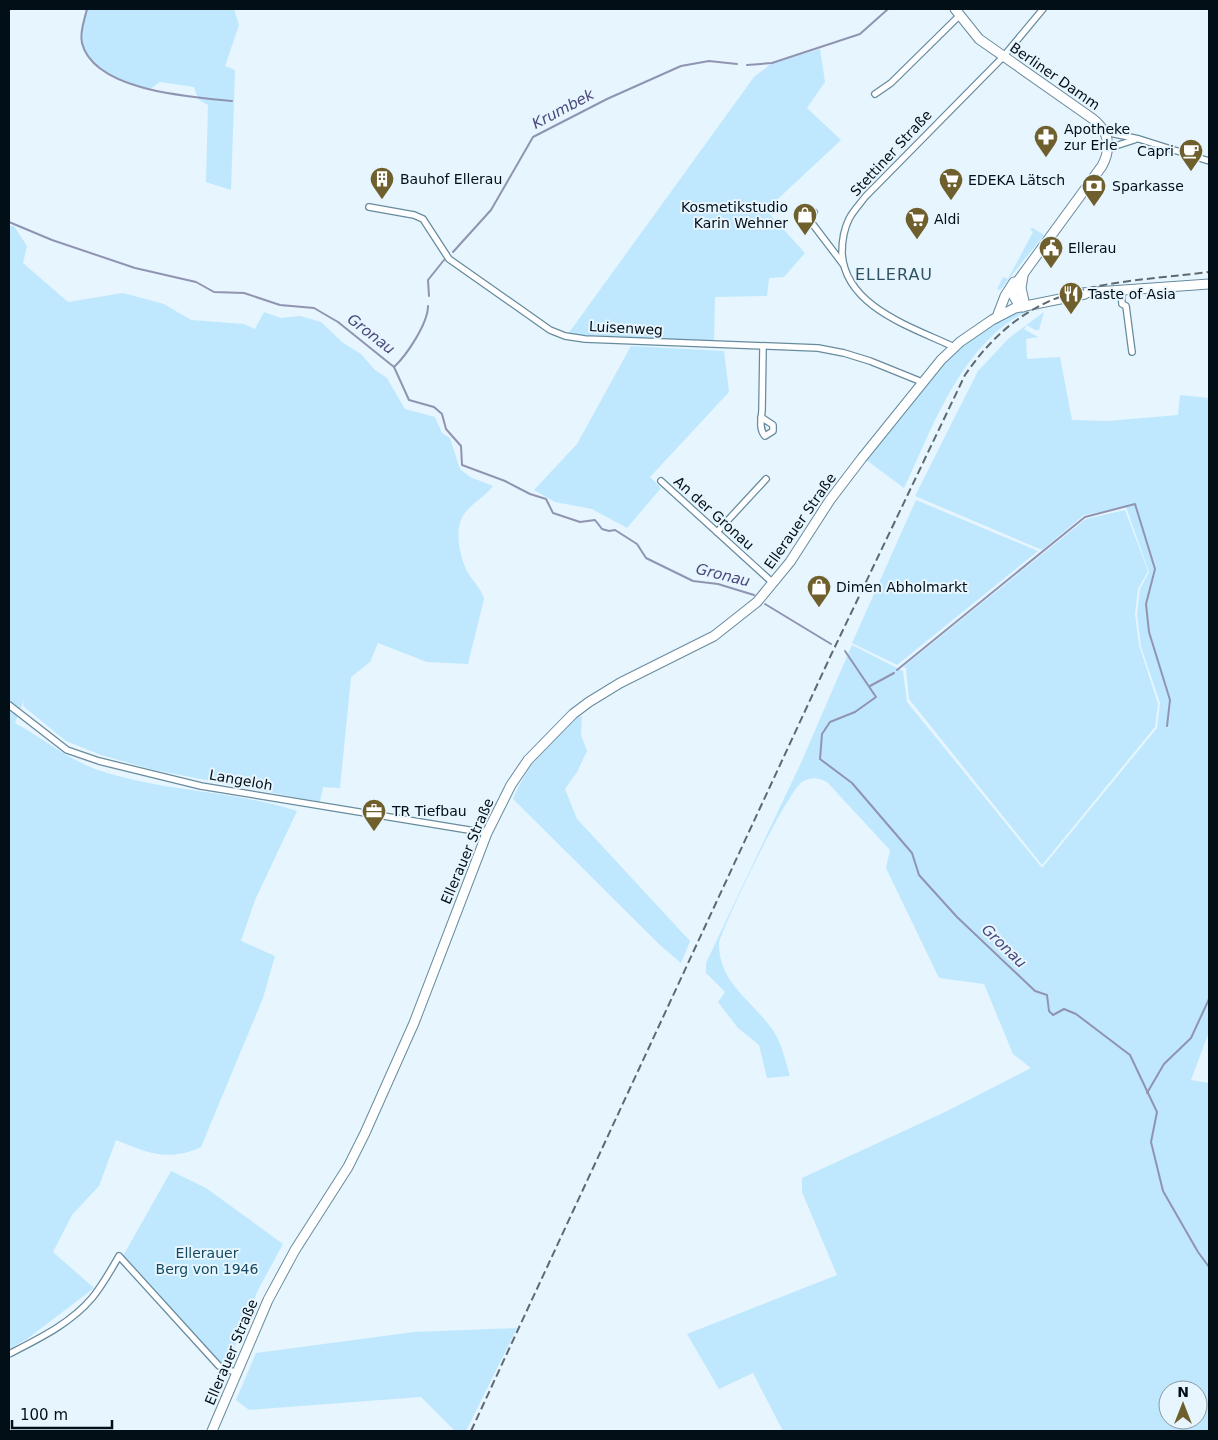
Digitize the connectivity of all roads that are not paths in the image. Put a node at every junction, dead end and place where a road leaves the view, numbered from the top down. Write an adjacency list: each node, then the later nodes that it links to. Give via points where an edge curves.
1 (1043, 9): 3 (street, Stettiner Straße)
2 (956, 13): 3 (main road, Berliner Damm, via 979,39); 4 (street, via 891,82)
3 (1003, 58): 5 (main road, Berliner Damm, via 1072,103); 11 (street, Stettiner Straße, via 865,197 849,218 844,232)
4 (875, 94)
5 (1105, 132): 6 (street); 7 (main road)
6 (1139, 139): 7 (street); 8 (street)
7 (1109, 148): 12 (main road, via 1102,166)
8 (1209, 161)
9 (369, 207): 18 (street, Luisenweg, via 423,219 449,259 550,330 565,336)
10 (814, 212): 11 (street, via 808,218)
11 (843, 264): 17 (street, Stettiner Straße, via 857,292 868,302)
12 (1023, 273): 15 (main road, via 1014,290 1014,298); 16 (main road, via 1008,291)
13 (1209, 284): 14 (main road, Ellerauer Straße)
14 (1121, 291): 15 (main road, Ellerauer Straße); 19 (street)
15 (1021, 305): 16 (main road, Ellerauer Straße)
16 (997, 317): 17 (main road, Ellerauer Straße)
17 (954, 347): 20 (main road, Ellerauer Straße)
18 (763, 348): 20 (street, Luisenweg, via 800,347 844,353); 21 (street)
19 (1132, 352)
20 (922, 382): 25 (main road, Ellerauer Straße, via 830,500)
21 (762, 417)
22 (766, 479): 24 (street)
23 (661, 481): 24 (street, An der Gronau)
24 (717, 532): 25 (street, An der Gronau)
25 (773, 583): 27 (main road, Ellerauer Straße, via 742,616 714,636 620,683 573,714 528,760 511,785)
26 (9, 705): 27 (street, Langeloh, via 67,750 99,760 201,786)
27 (487, 833): 29 (main road, Ellerauer Straße, via 414,1023 384,1091 348,1167 278,1279)
28 (9, 1354): 29 (street, via 51,1332 79,1311 92,1298 119,1256 219,1366)
29 (237, 1373): 30 (main road, Ellerauer Straße)
30 (212, 1431)

